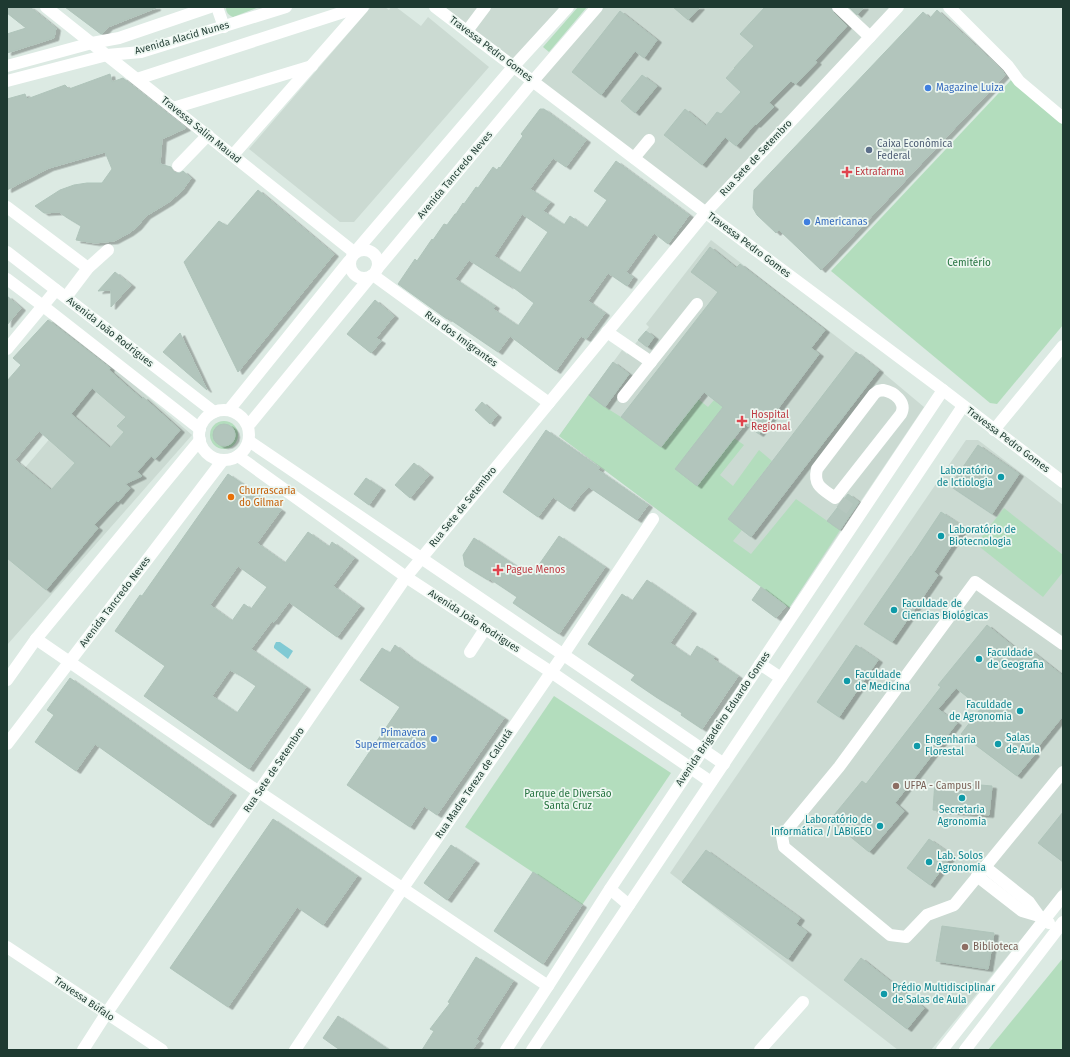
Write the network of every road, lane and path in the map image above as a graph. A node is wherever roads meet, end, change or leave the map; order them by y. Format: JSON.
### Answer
{"nodes":[{"id":1,"x":46,"y":7,"type":"edge"},
{"id":2,"x":210,"y":7,"type":"edge"},
{"id":3,"x":217,"y":7,"type":"edge"},
{"id":4,"x":286,"y":7,"type":"edge"},
{"id":5,"x":359,"y":7,"type":"edge"},
{"id":6,"x":363,"y":7,"type":"edge"},
{"id":7,"x":435,"y":7,"type":"edge"},
{"id":8,"x":568,"y":7,"type":"edge"},
{"id":9,"x":596,"y":7,"type":"edge"},
{"id":10,"x":838,"y":7,"type":"edge"},
{"id":11,"x":898,"y":7,"type":"edge"},
{"id":12,"x":949,"y":7,"type":"edge"},
{"id":13,"x":483,"y":8,"type":"edge"},
{"id":14,"x":224,"y":26,"type":"junction"},
{"id":15,"x":467,"y":31,"type":"junction"},
{"id":16,"x":870,"y":37,"type":"junction"},
{"id":17,"x":92,"y":43,"type":"junction"},
{"id":18,"x":107,"y":55,"type":"junction"},
{"id":19,"x":7,"y":66,"type":"edge"},
{"id":20,"x":312,"y":66,"type":"junction"},
{"id":21,"x":514,"y":66,"type":"junction"},
{"id":22,"x":137,"y":79,"type":"junction"},
{"id":23,"x":7,"y":81,"type":"edge"},
{"id":24,"x":533,"y":81,"type":"junction"},
{"id":25,"x":173,"y":108,"type":"junction"},
{"id":26,"x":1063,"y":118,"type":"edge"},
{"id":27,"x":208,"y":135,"type":"junction"},
{"id":28,"x":649,"y":140,"type":"dead end"},
{"id":29,"x":233,"y":155,"type":"junction"},
{"id":30,"x":634,"y":158,"type":"junction"},
{"id":31,"x":178,"y":166,"type":"dead end"},
{"id":32,"x":706,"y":212,"type":"junction"},
{"id":33,"x":9,"y":213,"type":"edge"},
{"id":34,"x":108,"y":250,"type":"dead end"},
{"id":35,"x":7,"y":252,"type":"edge"},
{"id":36,"x":354,"y":255,"type":"junction"},
{"id":37,"x":88,"y":268,"type":"junction"},
{"id":38,"x":374,"y":273,"type":"junction"},
{"id":39,"x":7,"y":279,"type":"edge"},
{"id":40,"x":56,"y":290,"type":"junction"},
{"id":41,"x":66,"y":298,"type":"junction"},
{"id":42,"x":697,"y":304,"type":"dead end"},
{"id":43,"x":43,"y":306,"type":"junction"},
{"id":44,"x":607,"y":332,"type":"junction"},
{"id":45,"x":1063,"y":346,"type":"edge"},
{"id":46,"x":7,"y":349,"type":"edge"},
{"id":47,"x":650,"y":362,"type":"junction"},
{"id":48,"x":943,"y":390,"type":"junction"},
{"id":49,"x":623,"y":396,"type":"dead end"},
{"id":50,"x":549,"y":404,"type":"junction"},
{"id":51,"x":963,"y":406,"type":"junction"},
{"id":52,"x":229,"y":410,"type":"junction"},
{"id":53,"x":214,"y":412,"type":"junction"},
{"id":54,"x":248,"y":426,"type":"junction"},
{"id":55,"x":994,"y":430,"type":"junction"},
{"id":56,"x":200,"y":434,"type":"junction"},
{"id":57,"x":249,"y":441,"type":"junction"},
{"id":58,"x":238,"y":456,"type":"junction"},
{"id":59,"x":223,"y":460,"type":"junction"},
{"id":60,"x":1063,"y":482,"type":"edge"},
{"id":61,"x":838,"y":500,"type":"joint"},
{"id":62,"x":653,"y":519,"type":"dead end"},
{"id":63,"x":422,"y":558,"type":"junction"},
{"id":64,"x":406,"y":576,"type":"junction"},
{"id":65,"x":485,"y":629,"type":"junction"},
{"id":66,"x":36,"y":639,"type":"junction"},
{"id":67,"x":1063,"y":644,"type":"edge"},
{"id":68,"x":470,"y":652,"type":"dead end"},
{"id":69,"x":563,"y":655,"type":"junction"},
{"id":70,"x":70,"y":663,"type":"junction"},
{"id":71,"x":760,"y":664,"type":"junction"},
{"id":72,"x":551,"y":672,"type":"junction"},
{"id":73,"x":781,"y":678,"type":"junction"},
{"id":74,"x":7,"y":680,"type":"edge"},
{"id":75,"x":668,"y":726,"type":"junction"},
{"id":76,"x":654,"y":743,"type":"junction"},
{"id":77,"x":7,"y":744,"type":"edge"},
{"id":78,"x":702,"y":750,"type":"junction"},
{"id":79,"x":724,"y":764,"type":"junction"},
{"id":80,"x":690,"y":768,"type":"junction"},
{"id":81,"x":1063,"y":772,"type":"edge"},
{"id":82,"x":711,"y":782,"type":"junction"},
{"id":83,"x":259,"y":792,"type":"junction"},
{"id":84,"x":981,"y":872,"type":"junction"},
{"id":85,"x":403,"y":888,"type":"junction"},
{"id":86,"x":610,"y":889,"type":"junction"},
{"id":87,"x":1063,"y":896,"type":"edge"},
{"id":88,"x":629,"y":905,"type":"junction"},
{"id":89,"x":1042,"y":918,"type":"junction"},
{"id":90,"x":1061,"y":928,"type":"edge"},
{"id":91,"x":7,"y":947,"type":"edge"},
{"id":92,"x":548,"y":986,"type":"junction"},
{"id":93,"x":803,"y":1002,"type":"dead end"},
{"id":94,"x":106,"y":1014,"type":"junction"},
{"id":95,"x":82,"y":1050,"type":"edge"},
{"id":96,"x":162,"y":1050,"type":"edge"},
{"id":97,"x":294,"y":1050,"type":"edge"},
{"id":98,"x":506,"y":1050,"type":"edge"},
{"id":99,"x":532,"y":1050,"type":"edge"},
{"id":100,"x":760,"y":1050,"type":"edge"},
{"id":101,"x":942,"y":1050,"type":"edge"},
{"id":102,"x":965,"y":1050,"type":"edge"}],
"edges":[{"from":1,"to":17,"type":"street","name":"Travessa Salim Mauad"},
{"from":2,"to":17,"type":"street","name":"Avenida Alacid Nunes"},
{"from":3,"to":14,"type":"street"},
{"from":4,"to":14,"type":"street","name":"Avenida Alacid Nunes"},
{"from":5,"to":22,"type":"street"},
{"from":6,"to":20,"type":"street"},
{"from":7,"to":15,"type":"street","name":"Travessa Pedro Gomes"},
{"from":8,"to":21,"type":"street"},
{"from":9,"to":24,"type":"street","name":"Avenida Tancredo Neves"},
{"from":10,"to":16,"type":"street"},
{"from":11,"to":16,"type":"street","name":"Rua Sete de Setembro"},
{"from":12,"to":26,"type":"street"},
{"from":13,"to":15,"type":"street"},
{"from":14,"to":18,"type":"street","name":"Avenida Alacid Nunes"},
{"from":15,"to":21,"type":"street","name":"Travessa Pedro Gomes"},
{"from":16,"to":32,"type":"street","name":"Rua Sete de Setembro"},
{"from":17,"to":18,"type":"street","name":"Travessa Salim Mauad"},
{"from":17,"to":19,"type":"street","name":"Avenida Alacid Nunes"},
{"from":18,"to":22,"type":"street","name":"Travessa Salim Mauad"},
{"from":18,"to":23,"type":"street","name":"Avenida Alacid Nunes"},
{"from":20,"to":25,"type":"street"},
{"from":20,"to":29,"type":"street"},
{"from":21,"to":24,"type":"street","name":"Travessa Pedro Gomes"},
{"from":21,"to":36,"type":"street"},
{"from":22,"to":25,"type":"street","name":"Travessa Salim Mauad"},
{"from":24,"to":30,"type":"street","name":"Travessa Pedro Gomes"},
{"from":24,"to":38,"type":"street","name":"Avenida Tancredo Neves"},
{"from":25,"to":27,"type":"street","name":"Travessa Salim Mauad"},
{"from":27,"to":29,"type":"street","name":"Travessa Salim Mauad"},
{"from":27,"to":31,"type":"street"},
{"from":28,"to":30,"type":"street"},
{"from":29,"to":36,"type":"street","name":"Travessa Salim Mauad"},
{"from":30,"to":32,"type":"street","name":"Travessa Pedro Gomes"},
{"from":32,"to":44,"type":"street","name":"Rua Sete de Setembro"},
{"from":32,"to":48,"type":"street","name":"Travessa Pedro Gomes"},
{"from":33,"to":37,"type":"street"},
{"from":34,"to":37,"type":"street"},
{"from":35,"to":40,"type":"street","name":"Avenida João Rodrigues"},
{"from":36,"to":38,"type":"street"},
{"from":36,"to":38,"type":"street"},
{"from":36,"to":52,"type":"street"},
{"from":37,"to":41,"type":"street"},
{"from":38,"to":50,"type":"street","name":"Rua dos Imigrantes"},
{"from":38,"to":54,"type":"street","name":"Avenida Tancredo Neves"},
{"from":39,"to":43,"type":"street","name":"Avenida João Rodrigues"},
{"from":40,"to":41,"type":"street","name":"Avenida João Rodrigues"},
{"from":40,"to":43,"type":"street"},
{"from":41,"to":53,"type":"street","name":"Avenida João Rodrigues"},
{"from":42,"to":47,"type":"street"},
{"from":43,"to":46,"type":"street"},
{"from":43,"to":56,"type":"street","name":"Avenida João Rodrigues"},
{"from":44,"to":47,"type":"street"},
{"from":44,"to":50,"type":"street","name":"Rua Sete de Setembro"},
{"from":45,"to":55,"type":"street"},
{"from":47,"to":49,"type":"street"},
{"from":48,"to":51,"type":"street","name":"Travessa Pedro Gomes"},
{"from":48,"to":71,"type":"street","name":"Avenida Brigadeiro Eduardo Gomes"},
{"from":50,"to":63,"type":"street","name":"Rua Sete de Setembro"},
{"from":51,"to":55,"type":"street","name":"Travessa Pedro Gomes"},
{"from":51,"to":73,"type":"street"},
{"from":52,"to":53,"type":"street"},
{"from":52,"to":54,"type":"street"},
{"from":53,"to":56,"type":"street"},
{"from":54,"to":57,"type":"street"},
{"from":55,"to":60,"type":"street","name":"Travessa Pedro Gomes"},
{"from":56,"to":59,"type":"street"},
{"from":56,"to":66,"type":"street"},
{"from":57,"to":58,"type":"street"},
{"from":57,"to":63,"type":"street","name":"Avenida João Rodrigues"},
{"from":58,"to":59,"type":"street"},
{"from":58,"to":64,"type":"street","name":"Avenida João Rodrigues"},
{"from":59,"to":70,"type":"street","name":"Avenida Tancredo Neves"},
{"from":61,"to":61,"type":"street"},
{"from":62,"to":69,"type":"street","name":"Rua Madre Tereza de Calcutá"},
{"from":63,"to":64,"type":"street","name":"Rua Sete de Setembro"},
{"from":63,"to":69,"type":"street","name":"Avenida João Rodrigues"},
{"from":64,"to":65,"type":"street","name":"Avenida João Rodrigues"},
{"from":64,"to":83,"type":"street","name":"Rua Sete de Setembro"},
{"from":65,"to":68,"type":"street"},
{"from":65,"to":72,"type":"street","name":"Avenida João Rodrigues"},
{"from":66,"to":70,"type":"street"},
{"from":66,"to":74,"type":"street"},
{"from":67,"to":84,"type":"street"},
{"from":69,"to":72,"type":"street","name":"Rua Madre Tereza de Calcutá"},
{"from":69,"to":75,"type":"street","name":"Avenida João Rodrigues"},
{"from":70,"to":77,"type":"street","name":"Avenida Tancredo Neves"},
{"from":70,"to":83,"type":"street"},
{"from":71,"to":73,"type":"street"},
{"from":71,"to":78,"type":"street","name":"Avenida Brigadeiro Eduardo Gomes"},
{"from":72,"to":76,"type":"street","name":"Avenida João Rodrigues"},
{"from":72,"to":85,"type":"street","name":"Rua Madre Tereza de Calcutá"},
{"from":73,"to":79,"type":"street"},
{"from":75,"to":76,"type":"street"},
{"from":75,"to":78,"type":"street","name":"Avenida João Rodrigues"},
{"from":76,"to":80,"type":"street","name":"Avenida João Rodrigues"},
{"from":78,"to":79,"type":"street","name":"Avenida João Rodrigues"},
{"from":78,"to":80,"type":"street","name":"Avenida Brigadeiro Eduardo Gomes"},
{"from":79,"to":82,"type":"street"},
{"from":80,"to":82,"type":"street","name":"Avenida João Rodrigues"},
{"from":80,"to":86,"type":"street","name":"Avenida Brigadeiro Eduardo Gomes"},
{"from":81,"to":84,"type":"street"},
{"from":82,"to":88,"type":"street"},
{"from":83,"to":85,"type":"street"},
{"from":83,"to":94,"type":"street","name":"Rua Sete de Setembro"},
{"from":84,"to":89,"type":"street"},
{"from":85,"to":92,"type":"street"},
{"from":85,"to":97,"type":"street","name":"Rua Madre Tereza de Calcutá"},
{"from":86,"to":88,"type":"street"},
{"from":86,"to":92,"type":"street","name":"Avenida Brigadeiro Eduardo Gomes"},
{"from":87,"to":89,"type":"street"},
{"from":88,"to":99,"type":"street"},
{"from":89,"to":90,"type":"street"},
{"from":89,"to":101,"type":"street"},
{"from":90,"to":102,"type":"street"},
{"from":91,"to":94,"type":"street","name":"Travessa Búfalo"},
{"from":92,"to":98,"type":"street","name":"Avenida Brigadeiro Eduardo Gomes"},
{"from":93,"to":100,"type":"street"},
{"from":94,"to":95,"type":"street","name":"Rua Sete de Setembro"},
{"from":94,"to":96,"type":"street","name":"Travessa Búfalo"}]}
